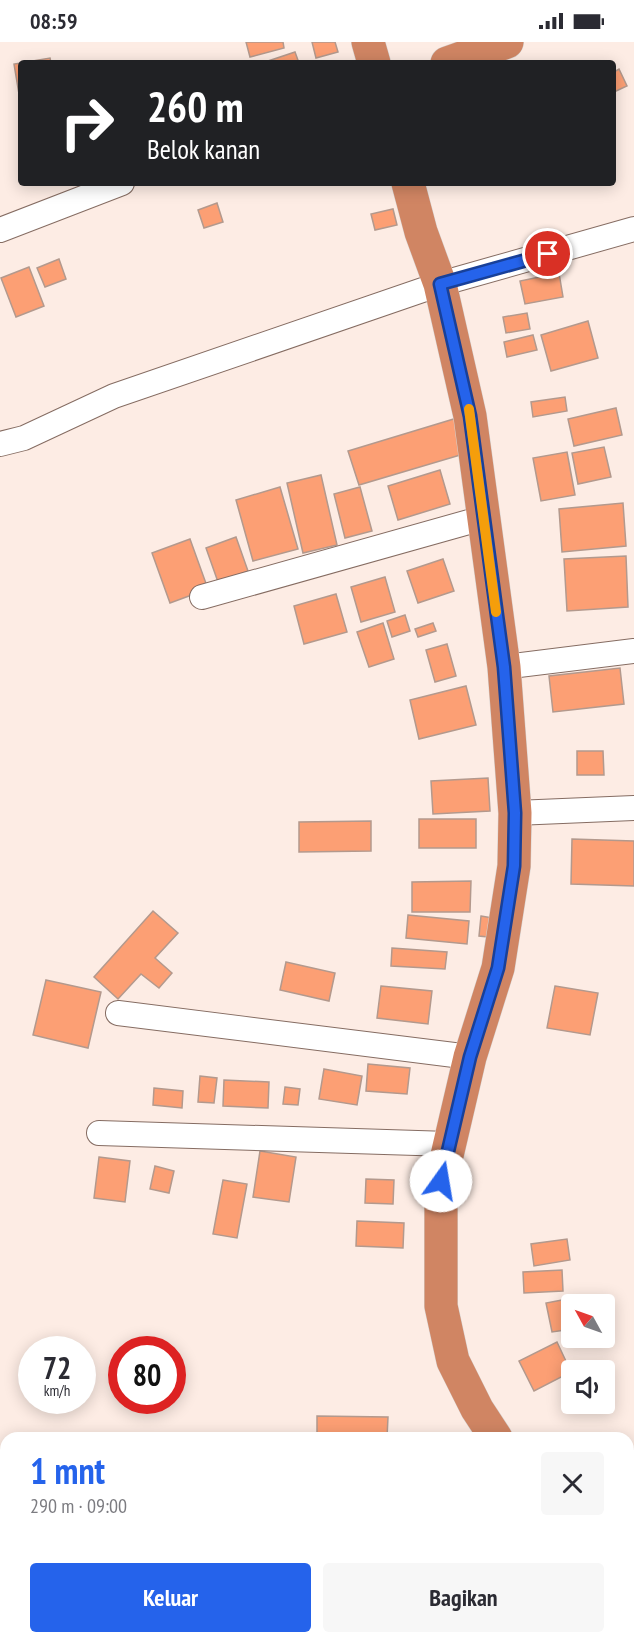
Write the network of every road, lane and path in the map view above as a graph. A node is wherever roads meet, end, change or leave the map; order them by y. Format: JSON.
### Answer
{"nodes":[{"id":1,"x":368,"y":42,"type":"edge"},
{"id":2,"x":507,"y":42,"type":"edge"},
{"id":3,"x":373,"y":60,"type":"edge"},
{"id":4,"x":456,"y":60,"type":"edge"},
{"id":5,"x":114,"y":186,"type":"edge"},
{"id":6,"x":409,"y":186,"type":"edge"},
{"id":7,"x":634,"y":229,"type":"edge"},
{"id":8,"x":0,"y":230,"type":"edge"},
{"id":9,"x":440,"y":284,"type":"junction"},
{"id":10,"x":0,"y":444,"type":"edge"},
{"id":11,"x":483,"y":518,"type":"junction"},
{"id":12,"x":202,"y":597,"type":"dead end"},
{"id":13,"x":634,"y":651,"type":"edge"},
{"id":14,"x":504,"y":667,"type":"junction"},
{"id":15,"x":634,"y":808,"type":"edge"},
{"id":16,"x":515,"y":813,"type":"junction"},
{"id":17,"x":118,"y":1013,"type":"dead end"},
{"id":18,"x":470,"y":1057,"type":"junction"},
{"id":19,"x":99,"y":1133,"type":"dead end"},
{"id":20,"x":450,"y":1144,"type":"junction"},
{"id":21,"x":492,"y":1432,"type":"edge"}],
"edges":[{"from":1,"to":3,"type":"highway"},
{"from":2,"to":4,"type":"highway"},
{"from":5,"to":8,"type":"street"},
{"from":6,"to":9,"type":"highway"},
{"from":7,"to":9,"type":"street"},
{"from":9,"to":10,"type":"street"},
{"from":9,"to":11,"type":"highway"},
{"from":11,"to":12,"type":"street"},
{"from":11,"to":14,"type":"highway"},
{"from":13,"to":14,"type":"street"},
{"from":14,"to":16,"type":"highway"},
{"from":15,"to":16,"type":"street"},
{"from":16,"to":18,"type":"highway"},
{"from":17,"to":18,"type":"street"},
{"from":18,"to":20,"type":"highway"},
{"from":19,"to":20,"type":"street"},
{"from":20,"to":21,"type":"highway"}]}
